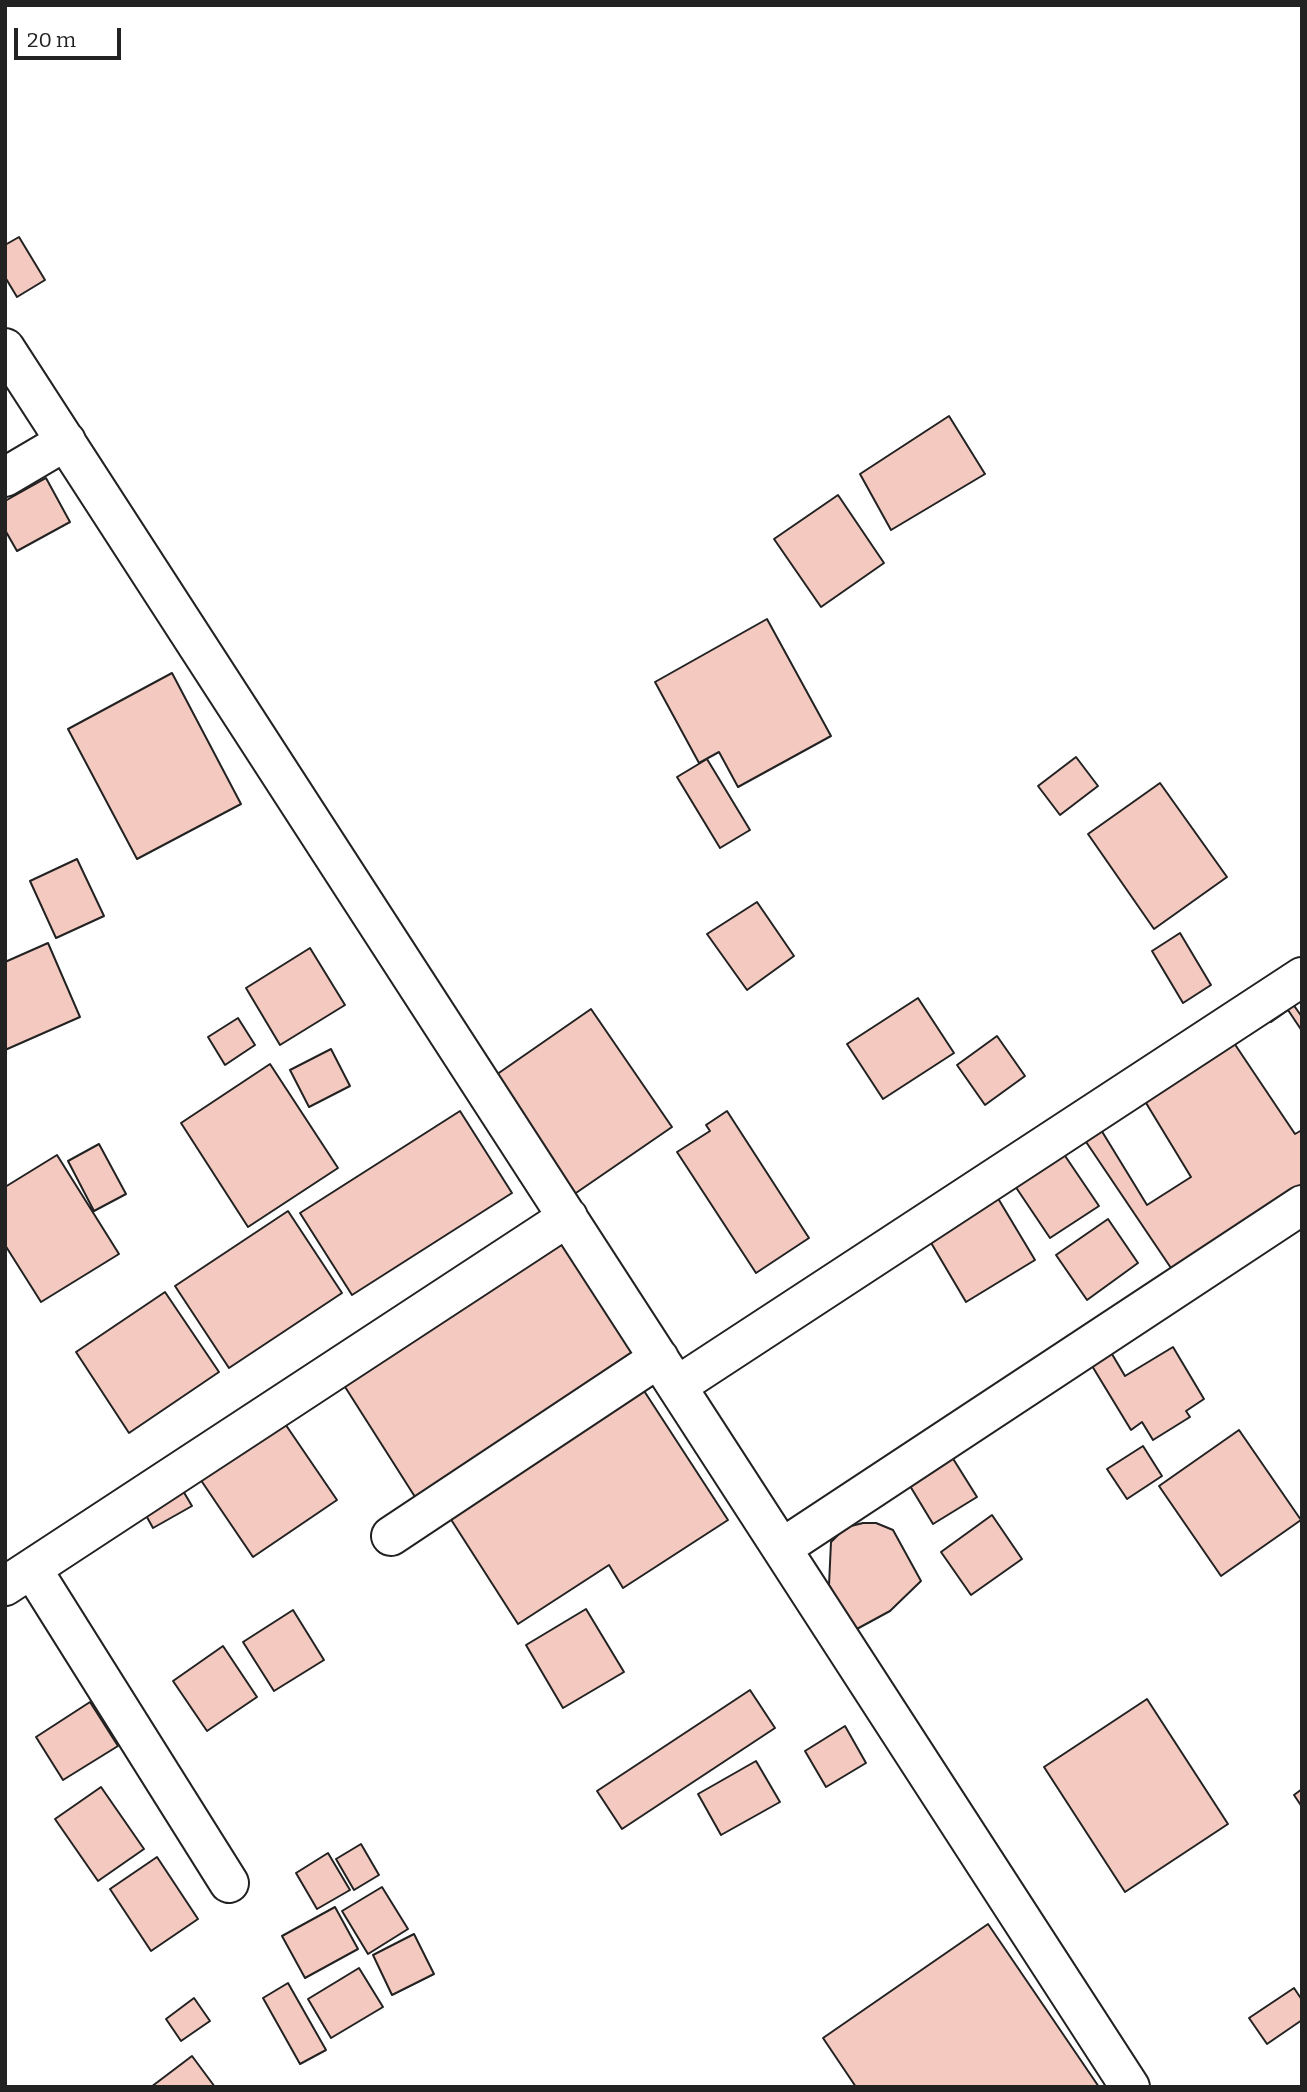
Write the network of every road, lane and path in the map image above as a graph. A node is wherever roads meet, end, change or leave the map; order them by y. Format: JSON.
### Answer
{"nodes":[{"id":1,"x":5,"y":348,"type":"edge"},
{"id":2,"x":66,"y":441,"type":"junction"},
{"id":3,"x":5,"y":477,"type":"edge"},
{"id":4,"x":1302,"y":977,"type":"edge"},
{"id":5,"x":1302,"y":1205,"type":"edge"},
{"id":6,"x":568,"y":1217,"type":"junction"},
{"id":7,"x":668,"y":1372,"type":"junction"},
{"id":8,"x":391,"y":1536,"type":"dead end"},
{"id":9,"x":782,"y":1548,"type":"junction"},
{"id":10,"x":18,"y":1577,"type":"edge"},
{"id":11,"x":229,"y":1884,"type":"dead end"},
{"id":12,"x":1130,"y":2087,"type":"edge"}],
"edges":[{"from":1,"to":2,"type":"street"},
{"from":2,"to":3,"type":"street"},
{"from":2,"to":6,"type":"street"},
{"from":4,"to":7,"type":"street"},
{"from":5,"to":9,"type":"street"},
{"from":6,"to":7,"type":"street"},
{"from":6,"to":10,"type":"street"},
{"from":7,"to":8,"type":"street"},
{"from":7,"to":9,"type":"street"},
{"from":9,"to":12,"type":"street"},
{"from":10,"to":11,"type":"street"}]}
